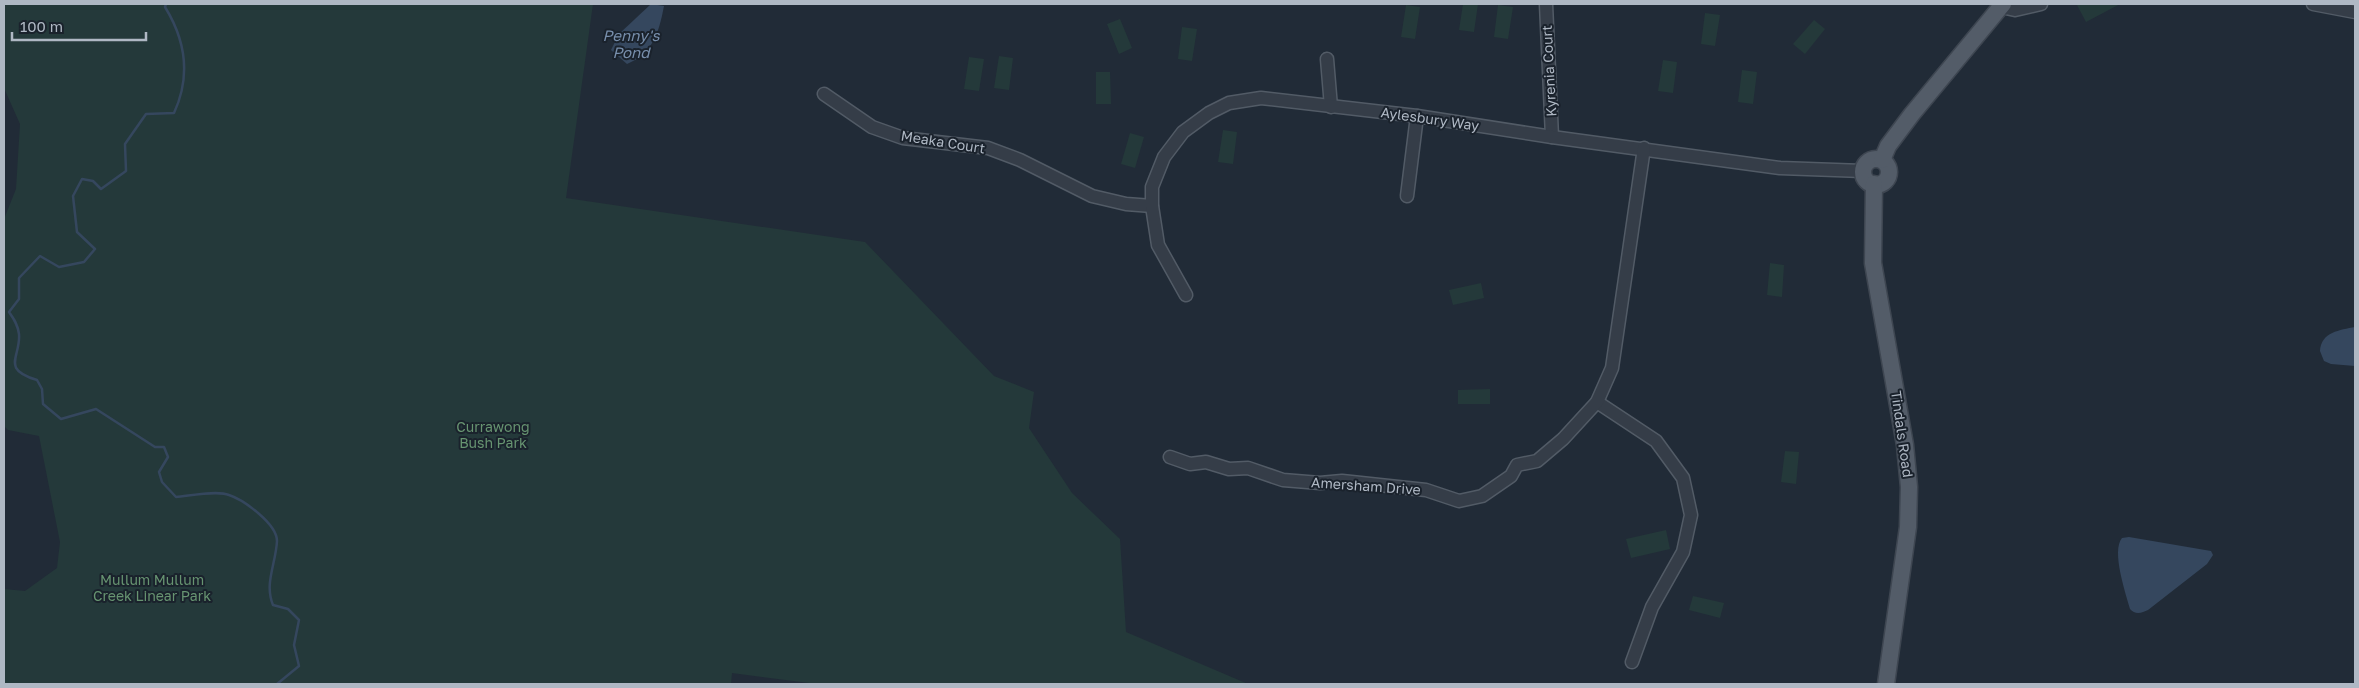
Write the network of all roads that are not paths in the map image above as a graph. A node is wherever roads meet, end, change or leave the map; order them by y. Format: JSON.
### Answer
{"nodes":[{"id":1,"x":1546,"y":4,"type":"edge"},
{"id":2,"x":2041,"y":4,"type":"edge"},
{"id":3,"x":2313,"y":4,"type":"edge"},
{"id":4,"x":2002,"y":5,"type":"edge"},
{"id":5,"x":2355,"y":12,"type":"edge"},
{"id":6,"x":1327,"y":59,"type":"dead end"},
{"id":7,"x":824,"y":94,"type":"dead end"},
{"id":8,"x":1331,"y":107,"type":"junction"},
{"id":9,"x":1417,"y":116,"type":"junction"},
{"id":10,"x":1552,"y":137,"type":"junction"},
{"id":11,"x":1644,"y":148,"type":"junction"},
{"id":12,"x":1882,"y":160,"type":"junction"},
{"id":13,"x":1863,"y":171,"type":"junction"},
{"id":14,"x":1874,"y":184,"type":"junction"},
{"id":15,"x":1407,"y":196,"type":"dead end"},
{"id":16,"x":1152,"y":206,"type":"junction"},
{"id":17,"x":1186,"y":296,"type":"dead end"},
{"id":18,"x":1597,"y":402,"type":"junction"},
{"id":19,"x":1170,"y":457,"type":"dead end"},
{"id":20,"x":1632,"y":662,"type":"dead end"},
{"id":21,"x":1886,"y":684,"type":"edge"}],
"edges":[{"from":1,"to":10,"type":"street","name":"Kyrenia Court"},
{"from":2,"to":4,"type":"street"},
{"from":3,"to":5,"type":"street"},
{"from":4,"to":12,"type":"main road"},
{"from":6,"to":8,"type":"street"},
{"from":7,"to":16,"type":"street","name":"Meaka Court"},
{"from":8,"to":9,"type":"street","name":"Aylesbury Way"},
{"from":8,"to":16,"type":"street","name":"Aylesbury Way"},
{"from":9,"to":10,"type":"street","name":"Aylesbury Way"},
{"from":9,"to":15,"type":"street"},
{"from":10,"to":11,"type":"street","name":"Aylesbury Way"},
{"from":11,"to":13,"type":"street","name":"Aylesbury Way"},
{"from":11,"to":18,"type":"street","name":"Amersham Drive"},
{"from":12,"to":13,"type":"main road"},
{"from":12,"to":14,"type":"main road"},
{"from":13,"to":14,"type":"main road"},
{"from":14,"to":21,"type":"main road","name":"Tindals Road"},
{"from":16,"to":17,"type":"street","name":"Aylesbury Way"},
{"from":18,"to":19,"type":"street","name":"Amersham Drive"},
{"from":18,"to":20,"type":"street"}]}
